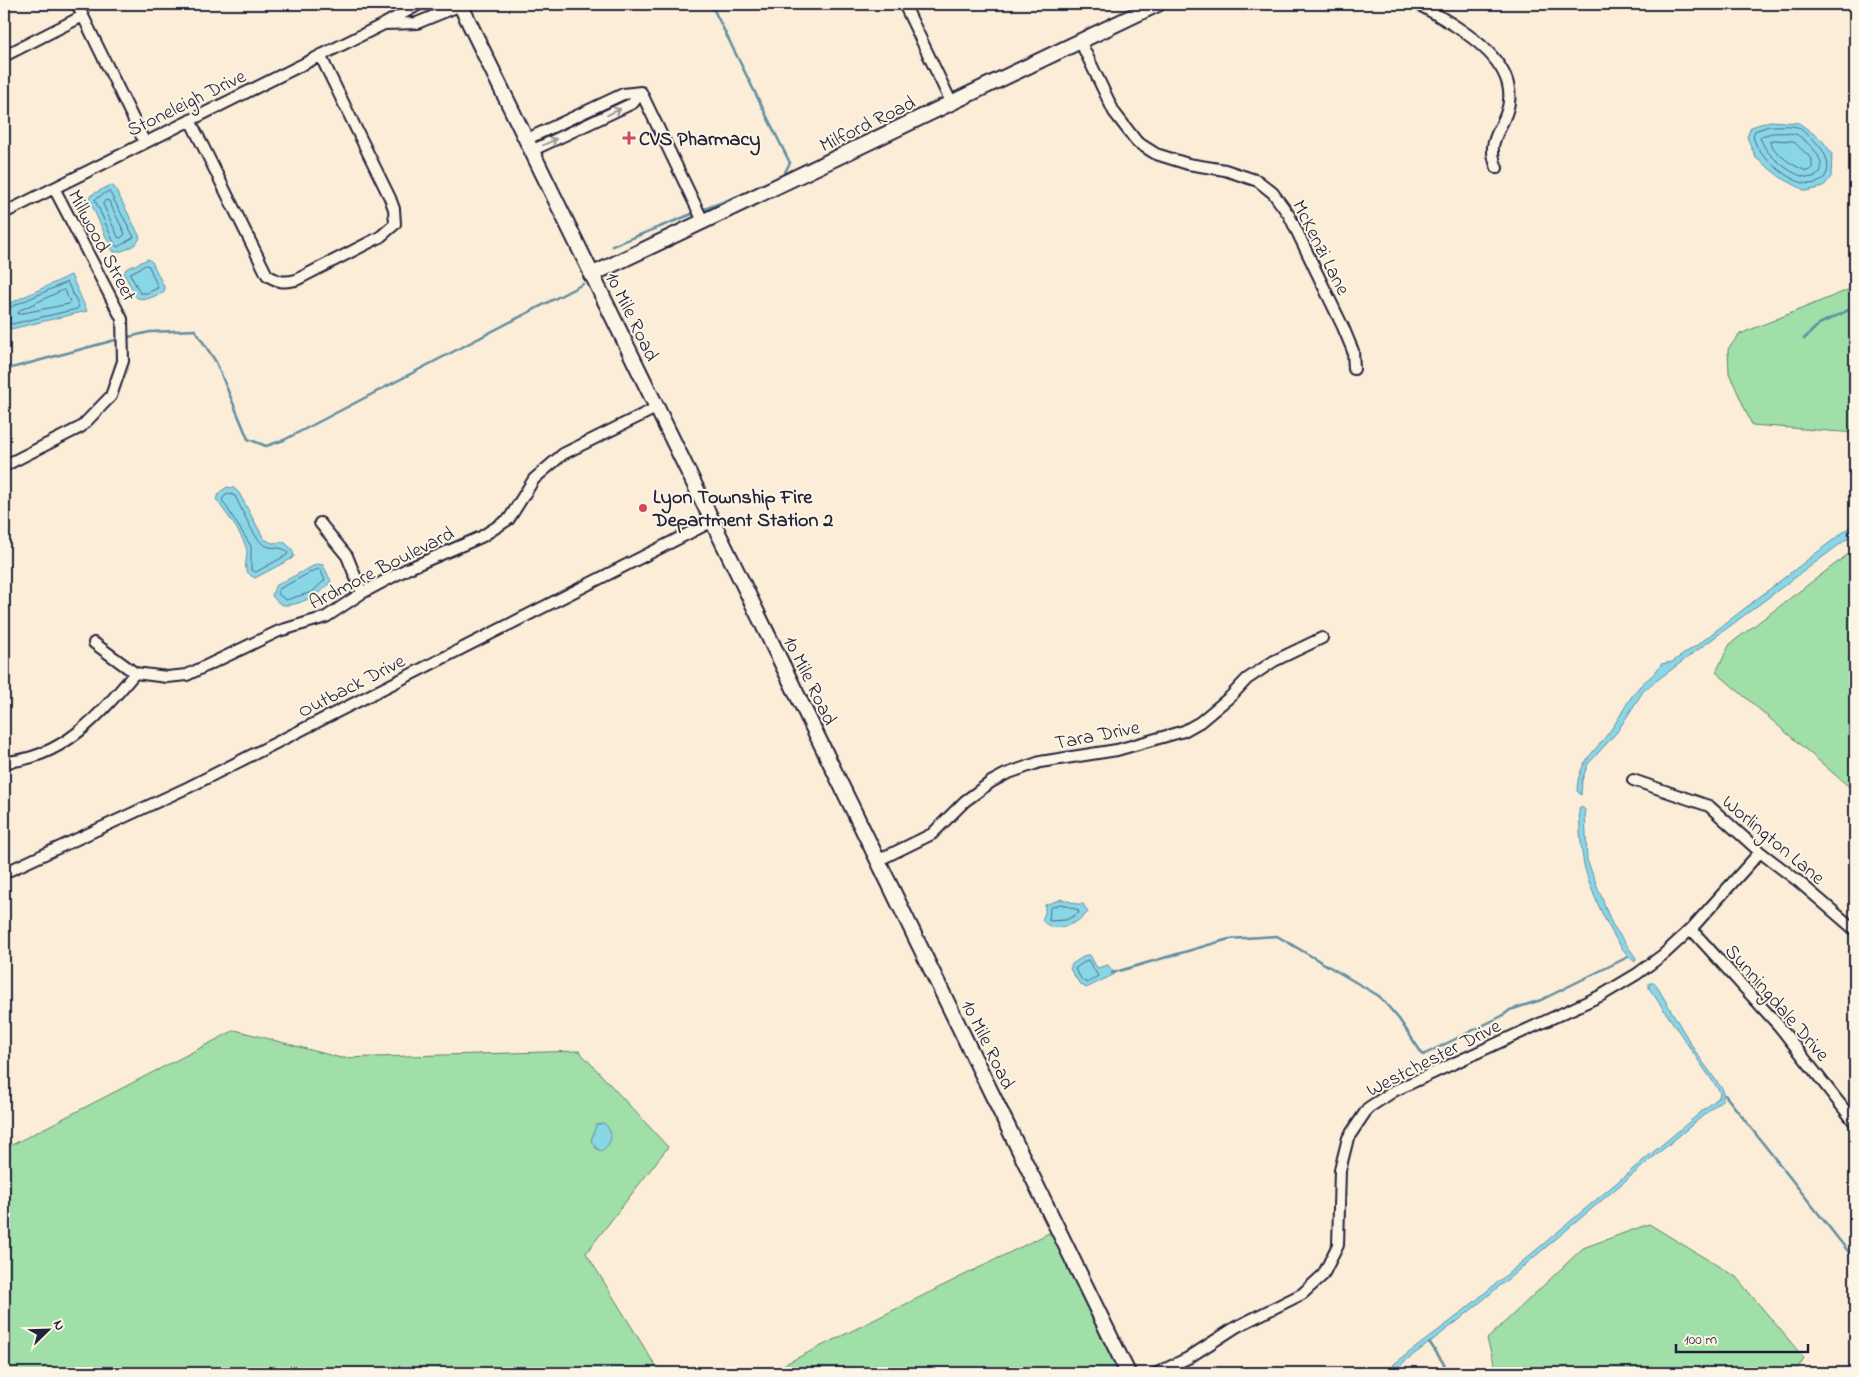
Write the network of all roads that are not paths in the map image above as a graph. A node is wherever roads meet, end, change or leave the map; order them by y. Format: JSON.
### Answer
{"nodes":[{"id":1,"x":77,"y":4,"type":"edge"},
{"id":2,"x":420,"y":4,"type":"edge"},
{"id":3,"x":904,"y":4,"type":"edge"},
{"id":4,"x":1158,"y":4,"type":"edge"},
{"id":5,"x":1418,"y":4,"type":"edge"},
{"id":6,"x":460,"y":5,"type":"edge"},
{"id":7,"x":83,"y":16,"type":"junction"},
{"id":8,"x":384,"y":24,"type":"junction"},
{"id":9,"x":1080,"y":41,"type":"junction"},
{"id":10,"x":320,"y":55,"type":"junction"},
{"id":11,"x":4,"y":56,"type":"edge"},
{"id":12,"x":952,"y":104,"type":"junction"},
{"id":13,"x":190,"y":120,"type":"junction"},
{"id":14,"x":144,"y":142,"type":"junction"},
{"id":15,"x":528,"y":146,"type":"junction"},
{"id":16,"x":1497,"y":168,"type":"dead end"},
{"id":17,"x":54,"y":188,"type":"junction"},
{"id":18,"x":4,"y":213,"type":"edge"},
{"id":19,"x":704,"y":223,"type":"junction"},
{"id":20,"x":591,"y":275,"type":"junction"},
{"id":21,"x":1354,"y":369,"type":"dead end"},
{"id":22,"x":656,"y":408,"type":"junction"},
{"id":23,"x":4,"y":466,"type":"edge"},
{"id":24,"x":711,"y":522,"type":"junction"},
{"id":25,"x":320,"y":523,"type":"dead end"},
{"id":26,"x":362,"y":593,"type":"junction"},
{"id":27,"x":1322,"y":638,"type":"dead end"},
{"id":28,"x":94,"y":643,"type":"dead end"},
{"id":29,"x":135,"y":673,"type":"junction"},
{"id":30,"x":4,"y":762,"type":"edge"},
{"id":31,"x":1633,"y":780,"type":"dead end"},
{"id":32,"x":1760,"y":852,"type":"junction"},
{"id":33,"x":878,"y":861,"type":"junction"},
{"id":34,"x":4,"y":873,"type":"edge"},
{"id":35,"x":1690,"y":929,"type":"junction"},
{"id":36,"x":1855,"y":930,"type":"edge"},
{"id":37,"x":1855,"y":1123,"type":"edge"},
{"id":38,"x":1128,"y":1373,"type":"edge"},
{"id":39,"x":1157,"y":1373,"type":"edge"}],
"edges":[{"from":1,"to":7,"type":"street"},
{"from":2,"to":8,"type":"street","name":"Stoneleigh Drive"},
{"from":3,"to":12,"type":"street"},
{"from":4,"to":9,"type":"main road","name":"Milford Road"},
{"from":5,"to":16,"type":"street"},
{"from":6,"to":8,"type":"street","name":"Stoneleigh Drive"},
{"from":6,"to":15,"type":"main road","name":"10 Mile Road"},
{"from":7,"to":11,"type":"street"},
{"from":7,"to":14,"type":"street"},
{"from":8,"to":10,"type":"street","name":"Stoneleigh Drive"},
{"from":9,"to":12,"type":"main road","name":"Milford Road"},
{"from":9,"to":21,"type":"street","name":"McKenzi Lane"},
{"from":10,"to":13,"type":"street","name":"Stoneleigh Drive"},
{"from":10,"to":13,"type":"street"},
{"from":12,"to":19,"type":"main road","name":"Milford Road"},
{"from":13,"to":14,"type":"street","name":"Stoneleigh Drive"},
{"from":14,"to":17,"type":"street","name":"Stoneleigh Drive"},
{"from":15,"to":19,"type":"street"},
{"from":15,"to":20,"type":"main road","name":"10 Mile Road"},
{"from":17,"to":18,"type":"street","name":"Stoneleigh Drive"},
{"from":17,"to":23,"type":"street","name":"Millwood Street"},
{"from":19,"to":20,"type":"main road","name":"Milford Road"},
{"from":20,"to":22,"type":"main road","name":"10 Mile Road"},
{"from":22,"to":24,"type":"main road","name":"10 Mile Road"},
{"from":22,"to":26,"type":"street","name":"Ardmore Boulevard"},
{"from":24,"to":33,"type":"main road","name":"10 Mile Road"},
{"from":24,"to":34,"type":"street","name":"Outback Drive"},
{"from":25,"to":26,"type":"street"},
{"from":26,"to":29,"type":"street","name":"Ardmore Boulevard"},
{"from":27,"to":33,"type":"street","name":"Tara Drive"},
{"from":28,"to":29,"type":"street","name":"Ardmore Boulevard"},
{"from":29,"to":30,"type":"street"},
{"from":31,"to":32,"type":"street","name":"Worlington Lane"},
{"from":32,"to":35,"type":"street","name":"Westchester Drive"},
{"from":32,"to":36,"type":"street","name":"Worlington Lane"},
{"from":33,"to":38,"type":"main road","name":"10 Mile Road"},
{"from":35,"to":37,"type":"street","name":"Sunningdale Drive"},
{"from":35,"to":39,"type":"street","name":"Westchester Drive"}]}
